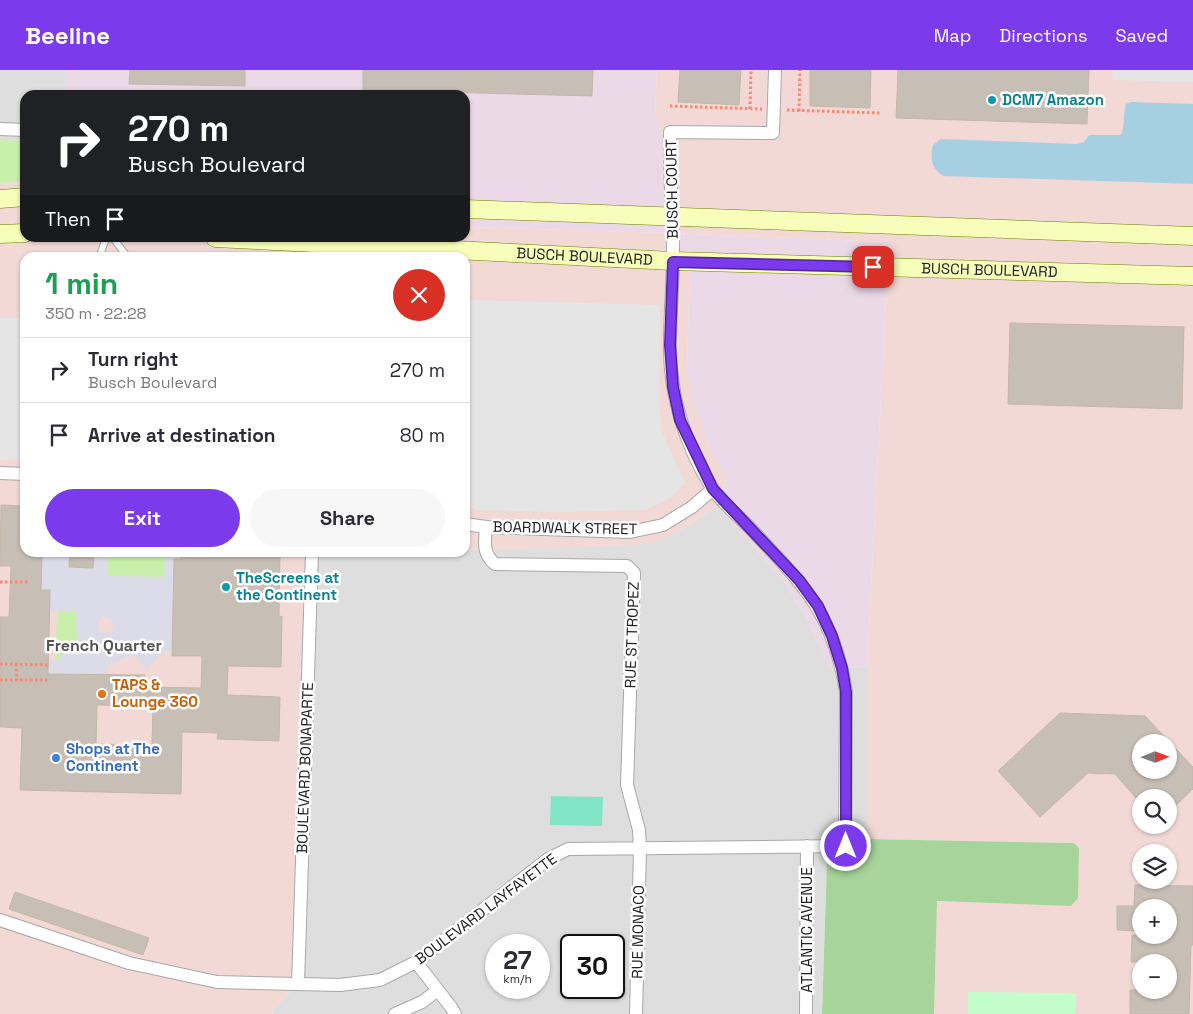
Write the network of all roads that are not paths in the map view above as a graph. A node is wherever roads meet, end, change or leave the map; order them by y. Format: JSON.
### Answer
{"nodes":[{"id":1,"x":775,"y":70,"type":"edge"},
{"id":2,"x":0,"y":129,"type":"edge"},
{"id":3,"x":20,"y":130,"type":"edge"},
{"id":4,"x":20,"y":197,"type":"edge"},
{"id":5,"x":0,"y":198,"type":"edge"},
{"id":6,"x":470,"y":209,"type":"edge"},
{"id":7,"x":673,"y":216,"type":"junction"},
{"id":8,"x":20,"y":233,"type":"edge"},
{"id":9,"x":0,"y":234,"type":"edge"},
{"id":10,"x":1193,"y":236,"type":"edge"},
{"id":11,"x":116,"y":242,"type":"edge"},
{"id":12,"x":292,"y":242,"type":"edge"},
{"id":13,"x":124,"y":252,"type":"edge"},
{"id":14,"x":673,"y":262,"type":"junction"},
{"id":15,"x":1193,"y":276,"type":"edge"},
{"id":16,"x":0,"y":473,"type":"edge"},
{"id":17,"x":20,"y":474,"type":"edge"},
{"id":18,"x":713,"y":489,"type":"junction"},
{"id":19,"x":470,"y":524,"type":"edge"},
{"id":20,"x":486,"y":526,"type":"junction"},
{"id":21,"x":312,"y":557,"type":"edge"},
{"id":22,"x":807,"y":846,"type":"junction"},
{"id":23,"x":640,"y":849,"type":"junction"},
{"id":24,"x":0,"y":920,"type":"edge"},
{"id":25,"x":416,"y":962,"type":"junction"},
{"id":26,"x":298,"y":984,"type":"junction"},
{"id":27,"x":438,"y":990,"type":"junction"},
{"id":28,"x":395,"y":1014,"type":"edge"},
{"id":29,"x":455,"y":1014,"type":"edge"},
{"id":30,"x":636,"y":1014,"type":"edge"},
{"id":31,"x":806,"y":1014,"type":"edge"}],
"edges":[{"from":1,"to":7,"type":"street","name":"BUSCH COURT"},
{"from":2,"to":3,"type":"street"},
{"from":4,"to":5,"type":"main road"},
{"from":6,"to":7,"type":"main road"},
{"from":7,"to":10,"type":"main road"},
{"from":7,"to":14,"type":"street","name":"BUSCH COURT"},
{"from":8,"to":9,"type":"main road"},
{"from":11,"to":13,"type":"lane"},
{"from":12,"to":14,"type":"main road","name":"BUSCH BOULEVARD"},
{"from":14,"to":15,"type":"main road","name":"BUSCH BOULEVARD"},
{"from":14,"to":18,"type":"street"},
{"from":16,"to":17,"type":"street"},
{"from":18,"to":20,"type":"street","name":"BOARDWALK STREET"},
{"from":18,"to":22,"type":"street","name":"BOULEVARD LAYFAYETTE"},
{"from":19,"to":20,"type":"street","name":"BOARDWALK STREET"},
{"from":20,"to":23,"type":"street","name":"RUE ST TROPEZ"},
{"from":21,"to":26,"type":"street","name":"BOULEVARD BONAPARTE"},
{"from":22,"to":23,"type":"street","name":"BOULEVARD LAYFAYETTE"},
{"from":22,"to":31,"type":"street","name":"ATLANTIC AVENUE"},
{"from":23,"to":25,"type":"street","name":"BOULEVARD LAYFAYETTE"},
{"from":23,"to":30,"type":"street","name":"RUE MONACO"},
{"from":24,"to":26,"type":"street","name":"BOULEVARD LAYFAYETTE"},
{"from":25,"to":26,"type":"street","name":"BOULEVARD LAYFAYETTE"},
{"from":25,"to":27,"type":"street"},
{"from":27,"to":28,"type":"street"},
{"from":27,"to":29,"type":"street"}]}
